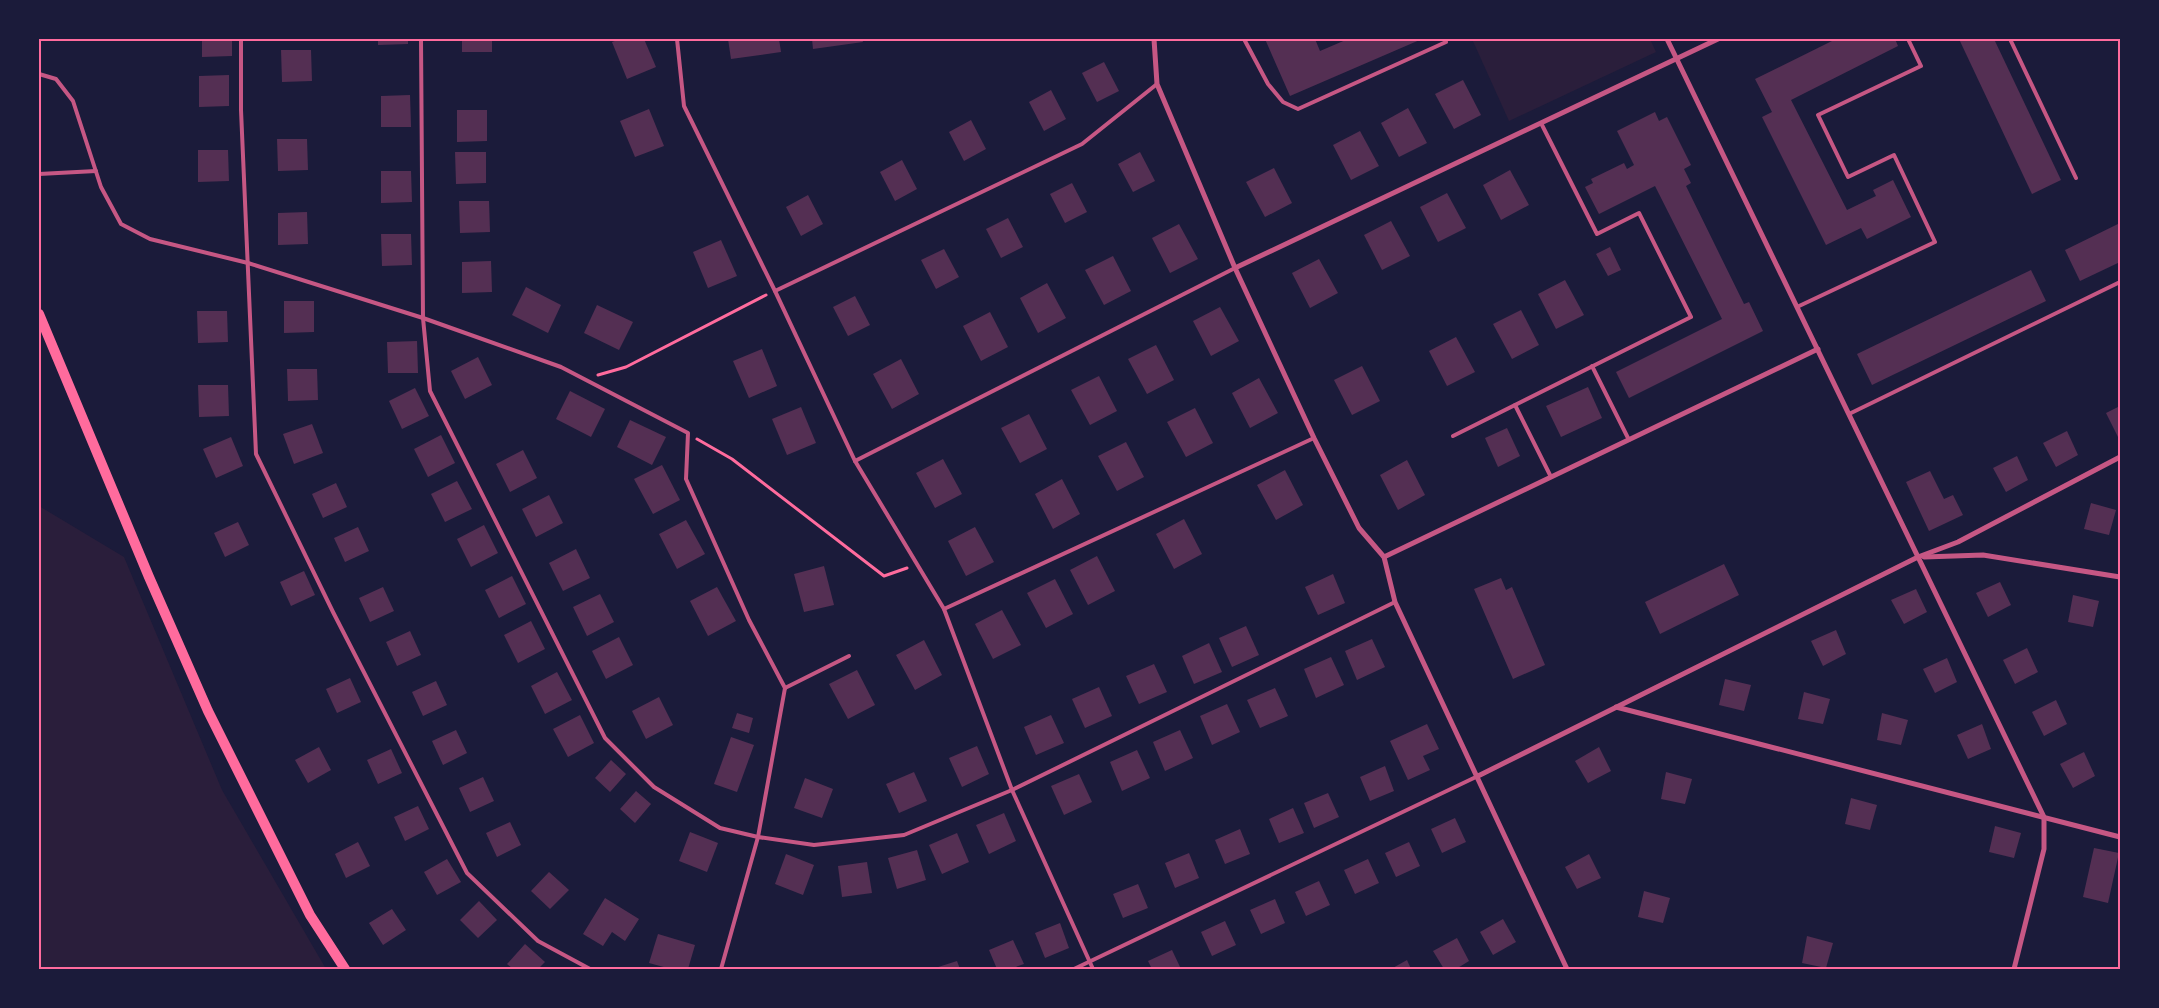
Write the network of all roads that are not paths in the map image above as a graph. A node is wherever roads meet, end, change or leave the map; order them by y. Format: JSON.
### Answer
{"nodes":[{"id":1,"x":241,"y":39,"type":"edge"},
{"id":2,"x":421,"y":39,"type":"edge"},
{"id":3,"x":678,"y":39,"type":"edge"},
{"id":4,"x":1154,"y":39,"type":"edge"},
{"id":5,"x":1244,"y":39,"type":"edge"},
{"id":6,"x":1667,"y":39,"type":"edge"},
{"id":7,"x":1718,"y":39,"type":"edge"},
{"id":8,"x":1908,"y":39,"type":"edge"},
{"id":9,"x":2010,"y":39,"type":"edge"},
{"id":10,"x":1446,"y":42,"type":"dead end"},
{"id":11,"x":1677,"y":58,"type":"junction"},
{"id":12,"x":39,"y":74,"type":"edge"},
{"id":13,"x":1157,"y":84,"type":"junction"},
{"id":14,"x":1541,"y":123,"type":"junction"},
{"id":15,"x":96,"y":171,"type":"junction"},
{"id":16,"x":39,"y":174,"type":"edge"},
{"id":17,"x":2076,"y":178,"type":"dead end"},
{"id":18,"x":248,"y":263,"type":"junction"},
{"id":19,"x":1235,"y":268,"type":"junction"},
{"id":20,"x":2120,"y":282,"type":"edge"},
{"id":21,"x":775,"y":291,"type":"junction"},
{"id":22,"x":1797,"y":307,"type":"junction"},
{"id":23,"x":39,"y":314,"type":"edge"},
{"id":24,"x":423,"y":318,"type":"junction"},
{"id":25,"x":1818,"y":350,"type":"junction"},
{"id":26,"x":1592,"y":366,"type":"junction"},
{"id":27,"x":1515,"y":405,"type":"junction"},
{"id":28,"x":1849,"y":414,"type":"junction"},
{"id":29,"x":1453,"y":436,"type":"dead end"},
{"id":30,"x":1314,"y":438,"type":"junction"},
{"id":31,"x":1629,"y":440,"type":"junction"},
{"id":32,"x":2120,"y":457,"type":"edge"},
{"id":33,"x":855,"y":461,"type":"junction"},
{"id":34,"x":1551,"y":477,"type":"junction"},
{"id":35,"x":1384,"y":557,"type":"junction"},
{"id":36,"x":1918,"y":557,"type":"junction"},
{"id":37,"x":2120,"y":577,"type":"edge"},
{"id":38,"x":1396,"y":602,"type":"junction"},
{"id":39,"x":944,"y":609,"type":"junction"},
{"id":40,"x":849,"y":656,"type":"dead end"},
{"id":41,"x":785,"y":688,"type":"junction"},
{"id":42,"x":1616,"y":707,"type":"junction"},
{"id":43,"x":1478,"y":776,"type":"junction"},
{"id":44,"x":1012,"y":790,"type":"junction"},
{"id":45,"x":2044,"y":817,"type":"junction"},
{"id":46,"x":758,"y":837,"type":"junction"},
{"id":47,"x":2120,"y":837,"type":"edge"},
{"id":48,"x":1089,"y":963,"type":"junction"},
{"id":49,"x":345,"y":969,"type":"edge"},
{"id":50,"x":590,"y":969,"type":"edge"},
{"id":51,"x":721,"y":969,"type":"edge"},
{"id":52,"x":1074,"y":969,"type":"edge"},
{"id":53,"x":1093,"y":969,"type":"edge"},
{"id":54,"x":1567,"y":969,"type":"edge"},
{"id":55,"x":2014,"y":969,"type":"edge"}],
"edges":[{"from":1,"to":18,"type":"lane"},
{"from":2,"to":24,"type":"lane"},
{"from":3,"to":21,"type":"lane"},
{"from":4,"to":13,"type":"street"},
{"from":5,"to":10,"type":"lane"},
{"from":6,"to":11,"type":"street"},
{"from":7,"to":11,"type":"street"},
{"from":8,"to":22,"type":"lane"},
{"from":9,"to":17,"type":"lane"},
{"from":11,"to":14,"type":"street"},
{"from":11,"to":22,"type":"street"},
{"from":12,"to":15,"type":"lane"},
{"from":13,"to":19,"type":"street"},
{"from":13,"to":21,"type":"lane"},
{"from":14,"to":19,"type":"street"},
{"from":14,"to":26,"type":"lane"},
{"from":15,"to":16,"type":"lane"},
{"from":15,"to":18,"type":"lane"},
{"from":18,"to":24,"type":"lane"},
{"from":18,"to":50,"type":"lane"},
{"from":19,"to":30,"type":"street"},
{"from":19,"to":33,"type":"lane"},
{"from":20,"to":28,"type":"lane"},
{"from":21,"to":33,"type":"lane"},
{"from":22,"to":25,"type":"street"},
{"from":23,"to":49,"type":"main road"},
{"from":24,"to":41,"type":"lane"},
{"from":24,"to":46,"type":"lane"},
{"from":25,"to":28,"type":"street"},
{"from":25,"to":31,"type":"street"},
{"from":26,"to":27,"type":"lane"},
{"from":26,"to":31,"type":"lane"},
{"from":27,"to":29,"type":"lane"},
{"from":27,"to":34,"type":"lane"},
{"from":28,"to":36,"type":"street"},
{"from":30,"to":35,"type":"street"},
{"from":30,"to":39,"type":"lane"},
{"from":31,"to":34,"type":"street"},
{"from":32,"to":36,"type":"street"},
{"from":33,"to":39,"type":"lane"},
{"from":34,"to":35,"type":"street"},
{"from":35,"to":38,"type":"street"},
{"from":36,"to":37,"type":"street"},
{"from":36,"to":42,"type":"street"},
{"from":36,"to":45,"type":"street"},
{"from":38,"to":43,"type":"street"},
{"from":38,"to":44,"type":"lane"},
{"from":39,"to":44,"type":"lane"},
{"from":40,"to":41,"type":"lane"},
{"from":41,"to":46,"type":"lane"},
{"from":42,"to":43,"type":"street"},
{"from":42,"to":45,"type":"street"},
{"from":43,"to":48,"type":"lane"},
{"from":43,"to":54,"type":"street"},
{"from":44,"to":46,"type":"lane"},
{"from":44,"to":48,"type":"lane"},
{"from":45,"to":47,"type":"street"},
{"from":45,"to":55,"type":"street"},
{"from":46,"to":51,"type":"lane"},
{"from":48,"to":52,"type":"lane"},
{"from":48,"to":53,"type":"lane"}]}
